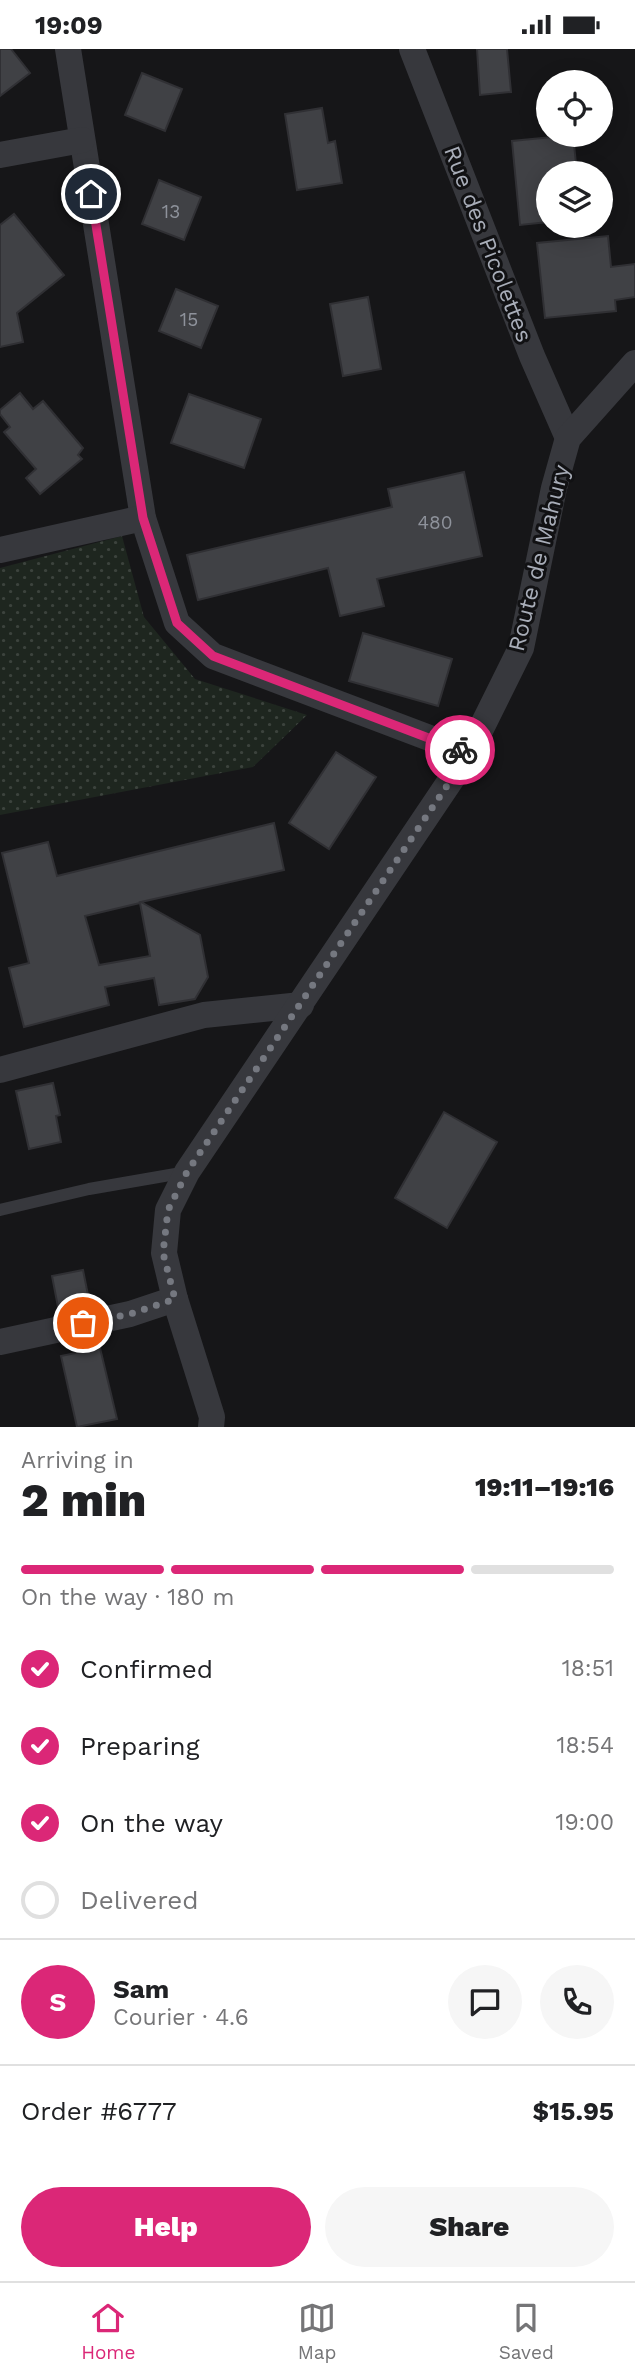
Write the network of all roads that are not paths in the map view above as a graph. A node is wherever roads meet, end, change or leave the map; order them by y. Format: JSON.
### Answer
{"nodes":[{"id":1,"x":68,"y":49,"type":"edge"},
{"id":2,"x":412,"y":49,"type":"edge"},
{"id":3,"x":82,"y":140,"type":"junction"},
{"id":4,"x":0,"y":155,"type":"edge"},
{"id":5,"x":635,"y":363,"type":"edge"},
{"id":6,"x":568,"y":438,"type":"junction"},
{"id":7,"x":143,"y":518,"type":"junction"},
{"id":8,"x":0,"y":550,"type":"edge"},
{"id":9,"x":469,"y":753,"type":"junction"},
{"id":10,"x":301,"y":1005,"type":"junction"},
{"id":11,"x":0,"y":1070,"type":"edge"},
{"id":12,"x":187,"y":1172,"type":"junction"},
{"id":13,"x":0,"y":1210,"type":"edge"},
{"id":14,"x":175,"y":1299,"type":"junction"},
{"id":15,"x":0,"y":1342,"type":"edge"},
{"id":16,"x":211,"y":1427,"type":"edge"}],
"edges":[{"from":1,"to":3,"type":"street"},
{"from":2,"to":6,"type":"street","name":"Rue des Picolettes"},
{"from":3,"to":4,"type":"street"},
{"from":3,"to":7,"type":"street"},
{"from":5,"to":6,"type":"street","name":"Route de Mahury"},
{"from":6,"to":9,"type":"street","name":"Route de Mahury"},
{"from":7,"to":8,"type":"street"},
{"from":7,"to":9,"type":"street"},
{"from":9,"to":10,"type":"street","name":"Route de Mahury"},
{"from":10,"to":11,"type":"street"},
{"from":10,"to":12,"type":"street","name":"Route de Mahury"},
{"from":12,"to":13,"type":"lane"},
{"from":12,"to":14,"type":"street","name":"Route de Mahury"},
{"from":14,"to":15,"type":"street"},
{"from":14,"to":16,"type":"street","name":"Route de Mahury"}]}
